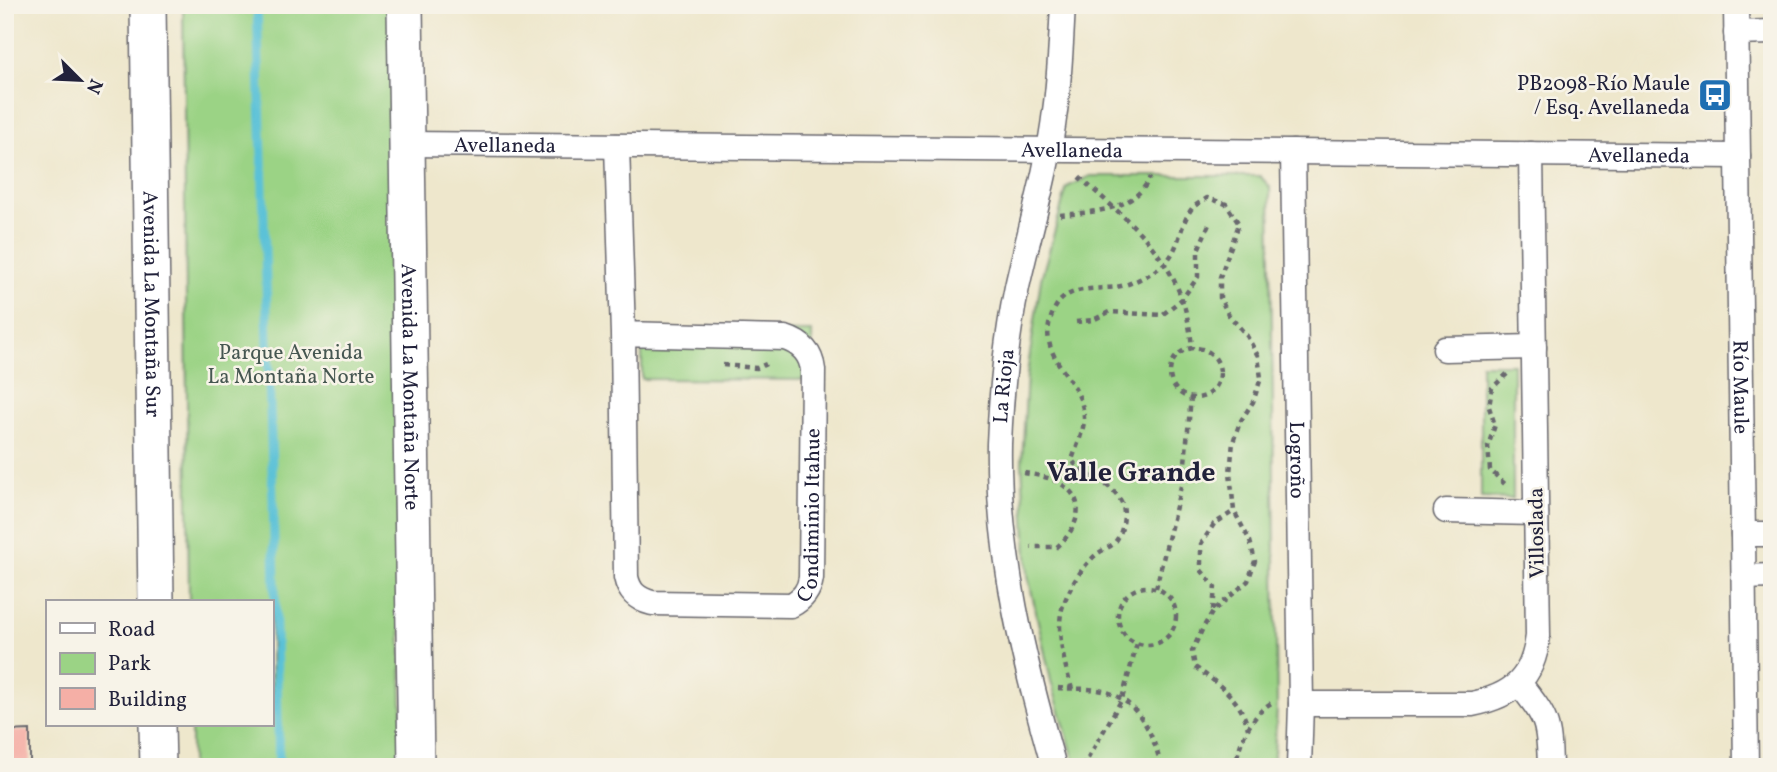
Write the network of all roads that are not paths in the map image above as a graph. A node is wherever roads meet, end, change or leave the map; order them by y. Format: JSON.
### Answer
{"nodes":[{"id":1,"x":148,"y":5,"type":"edge"},
{"id":2,"x":405,"y":5,"type":"edge"},
{"id":3,"x":1063,"y":5,"type":"edge"},
{"id":4,"x":1736,"y":5,"type":"edge"},
{"id":5,"x":1772,"y":32,"type":"edge"},
{"id":6,"x":1736,"y":33,"type":"junction"},
{"id":7,"x":407,"y":144,"type":"junction"},
{"id":8,"x":617,"y":146,"type":"junction"},
{"id":9,"x":1049,"y":150,"type":"junction"},
{"id":10,"x":1293,"y":152,"type":"junction"},
{"id":11,"x":1531,"y":154,"type":"junction"},
{"id":12,"x":1738,"y":156,"type":"junction"},
{"id":13,"x":623,"y":334,"type":"junction"},
{"id":14,"x":1534,"y":347,"type":"junction"},
{"id":15,"x":1444,"y":349,"type":"dead end"},
{"id":16,"x":1446,"y":511,"type":"dead end"},
{"id":17,"x":1536,"y":513,"type":"junction"},
{"id":18,"x":1743,"y":534,"type":"junction"},
{"id":19,"x":1772,"y":534,"type":"edge"},
{"id":20,"x":1772,"y":576,"type":"edge"},
{"id":21,"x":1744,"y":577,"type":"junction"},
{"id":22,"x":156,"y":600,"type":"edge"},
{"id":23,"x":1519,"y":683,"type":"junction"},
{"id":24,"x":1301,"y":704,"type":"junction"},
{"id":25,"x":157,"y":726,"type":"edge"},
{"id":26,"x":158,"y":767,"type":"edge"},
{"id":27,"x":415,"y":767,"type":"edge"},
{"id":28,"x":1054,"y":767,"type":"edge"},
{"id":29,"x":1299,"y":767,"type":"edge"},
{"id":30,"x":1550,"y":767,"type":"edge"},
{"id":31,"x":1746,"y":767,"type":"edge"}],
"edges":[{"from":1,"to":22,"type":"street","name":"Avenida La Montaña Sur"},
{"from":2,"to":7,"type":"street","name":"Avenida La Montaña Norte"},
{"from":3,"to":9,"type":"street","name":"La Rioja"},
{"from":4,"to":6,"type":"street","name":"Río Maule"},
{"from":5,"to":6,"type":"street"},
{"from":6,"to":12,"type":"street","name":"Río Maule"},
{"from":7,"to":8,"type":"street","name":"Avellaneda"},
{"from":7,"to":27,"type":"street","name":"Avenida La Montaña Norte"},
{"from":8,"to":9,"type":"street","name":"Avellaneda"},
{"from":8,"to":13,"type":"street","name":"Condiminio Itahue"},
{"from":9,"to":10,"type":"street","name":"Avellaneda"},
{"from":9,"to":28,"type":"street","name":"La Rioja"},
{"from":10,"to":11,"type":"street","name":"Avellaneda"},
{"from":10,"to":24,"type":"street","name":"Logroño"},
{"from":11,"to":12,"type":"street","name":"Avellaneda"},
{"from":11,"to":14,"type":"street","name":"Villoslada"},
{"from":12,"to":18,"type":"street","name":"Río Maule"},
{"from":13,"to":13,"type":"street","name":"Condiminio Itahue"},
{"from":14,"to":15,"type":"street"},
{"from":14,"to":17,"type":"street","name":"Villoslada"},
{"from":16,"to":17,"type":"street"},
{"from":17,"to":23,"type":"street","name":"Villoslada"},
{"from":18,"to":19,"type":"street"},
{"from":18,"to":21,"type":"street","name":"Río Maule"},
{"from":20,"to":21,"type":"street"},
{"from":21,"to":31,"type":"street","name":"Río Maule"},
{"from":23,"to":24,"type":"street"},
{"from":23,"to":30,"type":"street"},
{"from":24,"to":29,"type":"street","name":"Logroño"},
{"from":25,"to":26,"type":"street"}]}
